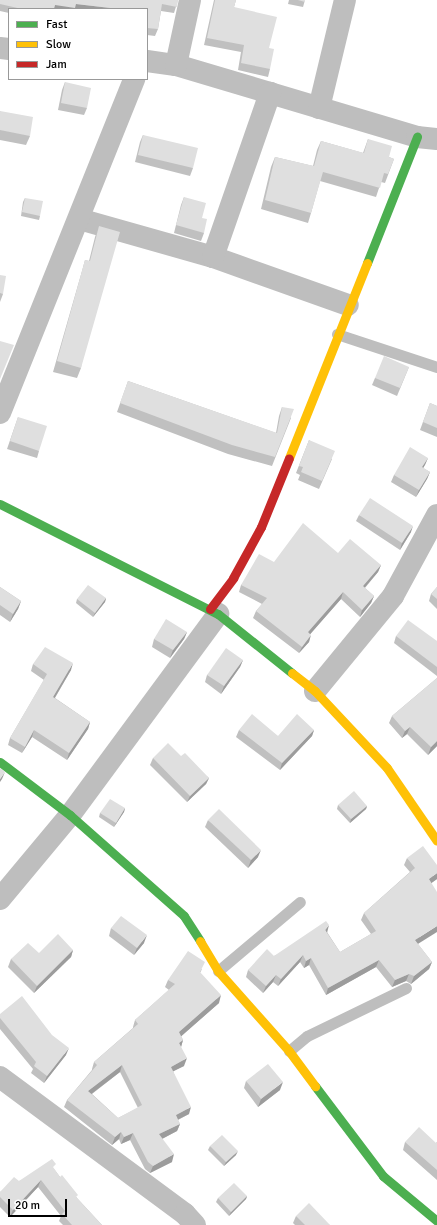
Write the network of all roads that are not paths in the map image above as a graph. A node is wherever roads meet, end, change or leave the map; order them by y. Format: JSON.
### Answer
{"nodes":[{"id":1,"x":190,"y":0,"type":"edge"},
{"id":2,"x":345,"y":0,"type":"edge"},
{"id":3,"x":148,"y":61,"type":"edge"},
{"id":4,"x":176,"y":65,"type":"junction"},
{"id":5,"x":134,"y":80,"type":"edge"},
{"id":6,"x":270,"y":93,"type":"junction"},
{"id":7,"x":318,"y":108,"type":"junction"},
{"id":8,"x":427,"y":138,"type":"edge"},
{"id":9,"x":79,"y":219,"type":"junction"},
{"id":10,"x":213,"y":257,"type":"junction"},
{"id":11,"x":348,"y":306,"type":"junction"},
{"id":12,"x":337,"y":334,"type":"junction"},
{"id":13,"x":437,"y":367,"type":"edge"},
{"id":14,"x":0,"y":413,"type":"edge"},
{"id":15,"x":0,"y":504,"type":"edge"},
{"id":16,"x":437,"y":514,"type":"edge"},
{"id":17,"x":214,"y":612,"type":"junction"},
{"id":18,"x":315,"y":691,"type":"junction"},
{"id":19,"x":0,"y":762,"type":"edge"},
{"id":20,"x":70,"y":815,"type":"junction"},
{"id":21,"x":437,"y":841,"type":"edge"},
{"id":22,"x":2,"y":893,"type":"edge"},
{"id":23,"x":300,"y":902,"type":"dead end"},
{"id":24,"x":218,"y":971,"type":"junction"},
{"id":25,"x":406,"y":988,"type":"dead end"},
{"id":26,"x":289,"y":1051,"type":"junction"},
{"id":27,"x":0,"y":1077,"type":"edge"},
{"id":28,"x":437,"y":1221,"type":"edge"},
{"id":29,"x":195,"y":1225,"type":"edge"}],
"edges":[{"from":1,"to":4,"type":"street"},
{"from":2,"to":7,"type":"street"},
{"from":3,"to":4,"type":"street"},
{"from":4,"to":6,"type":"street"},
{"from":5,"to":9,"type":"street"},
{"from":6,"to":7,"type":"street"},
{"from":6,"to":10,"type":"street"},
{"from":7,"to":8,"type":"street"},
{"from":8,"to":11,"type":"street"},
{"from":9,"to":10,"type":"street"},
{"from":9,"to":14,"type":"street"},
{"from":10,"to":11,"type":"street"},
{"from":11,"to":12,"type":"street"},
{"from":12,"to":13,"type":"lane"},
{"from":12,"to":17,"type":"street"},
{"from":15,"to":17,"type":"street"},
{"from":16,"to":18,"type":"street"},
{"from":17,"to":18,"type":"street"},
{"from":17,"to":20,"type":"street"},
{"from":18,"to":21,"type":"street"},
{"from":19,"to":20,"type":"street"},
{"from":20,"to":22,"type":"street"},
{"from":20,"to":24,"type":"street"},
{"from":23,"to":24,"type":"lane"},
{"from":24,"to":26,"type":"street"},
{"from":25,"to":26,"type":"lane"},
{"from":26,"to":28,"type":"street"},
{"from":27,"to":29,"type":"street"}]}
